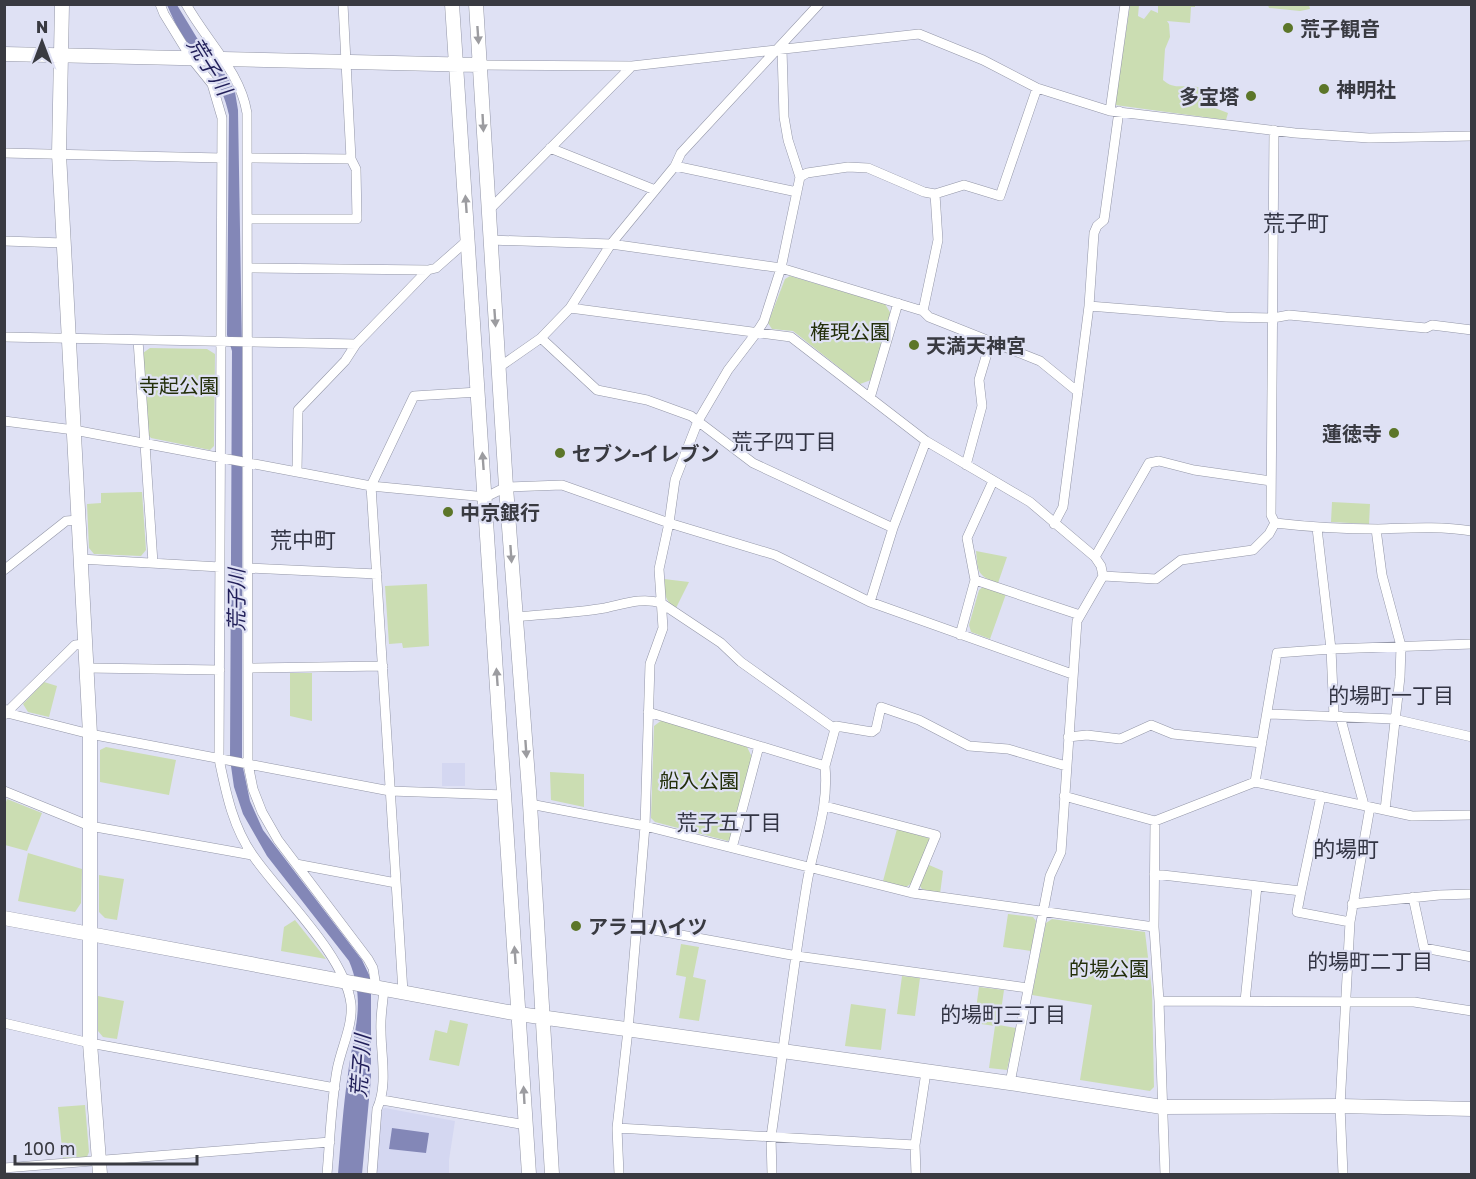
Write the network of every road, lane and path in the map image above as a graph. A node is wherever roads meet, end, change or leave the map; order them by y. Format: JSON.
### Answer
{"nodes":[{"id":1,"x":62,"y":4,"type":"edge"},
{"id":2,"x":160,"y":4,"type":"edge"},
{"id":3,"x":186,"y":4,"type":"edge"},
{"id":4,"x":343,"y":4,"type":"edge"},
{"id":5,"x":452,"y":4,"type":"edge"},
{"id":6,"x":476,"y":4,"type":"edge"},
{"id":7,"x":819,"y":4,"type":"edge"},
{"id":8,"x":1125,"y":4,"type":"edge"},
{"id":9,"x":779,"y":49,"type":"junction"},
{"id":10,"x":4,"y":54,"type":"edge"},
{"id":11,"x":62,"y":55,"type":"junction"},
{"id":12,"x":194,"y":58,"type":"junction"},
{"id":13,"x":220,"y":58,"type":"junction"},
{"id":14,"x":346,"y":61,"type":"junction"},
{"id":15,"x":457,"y":63,"type":"junction"},
{"id":16,"x":480,"y":65,"type":"junction"},
{"id":17,"x":632,"y":66,"type":"junction"},
{"id":18,"x":1037,"y":88,"type":"junction"},
{"id":19,"x":1114,"y":111,"type":"junction"},
{"id":20,"x":1274,"y":130,"type":"junction"},
{"id":21,"x":1472,"y":136,"type":"edge"},
{"id":22,"x":550,"y":148,"type":"junction"},
{"id":23,"x":4,"y":153,"type":"edge"},
{"id":24,"x":59,"y":154,"type":"junction"},
{"id":25,"x":222,"y":158,"type":"junction"},
{"id":26,"x":248,"y":158,"type":"junction"},
{"id":27,"x":351,"y":159,"type":"junction"},
{"id":28,"x":675,"y":166,"type":"junction"},
{"id":29,"x":800,"y":177,"type":"junction"},
{"id":30,"x":655,"y":190,"type":"junction"},
{"id":31,"x":797,"y":192,"type":"junction"},
{"id":32,"x":935,"y":194,"type":"junction"},
{"id":33,"x":488,"y":211,"type":"junction"},
{"id":34,"x":248,"y":219,"type":"junction"},
{"id":35,"x":469,"y":239,"type":"junction"},
{"id":36,"x":490,"y":240,"type":"junction"},
{"id":37,"x":4,"y":241,"type":"edge"},
{"id":38,"x":64,"y":243,"type":"junction"},
{"id":39,"x":611,"y":244,"type":"junction"},
{"id":40,"x":248,"y":268,"type":"junction"},
{"id":41,"x":781,"y":268,"type":"junction"},
{"id":42,"x":428,"y":270,"type":"junction"},
{"id":43,"x":898,"y":303,"type":"junction"},
{"id":44,"x":1089,"y":306,"type":"junction"},
{"id":45,"x":570,"y":308,"type":"junction"},
{"id":46,"x":923,"y":311,"type":"junction"},
{"id":47,"x":1273,"y":318,"type":"junction"},
{"id":48,"x":1472,"y":330,"type":"edge"},
{"id":49,"x":757,"y":332,"type":"junction"},
{"id":50,"x":4,"y":338,"type":"edge"},
{"id":51,"x":541,"y":338,"type":"junction"},
{"id":52,"x":69,"y":339,"type":"junction"},
{"id":53,"x":138,"y":340,"type":"junction"},
{"id":54,"x":991,"y":340,"type":"junction"},
{"id":55,"x":223,"y":342,"type":"junction"},
{"id":56,"x":246,"y":342,"type":"junction"},
{"id":57,"x":356,"y":344,"type":"junction"},
{"id":58,"x":498,"y":368,"type":"junction"},
{"id":59,"x":478,"y":392,"type":"junction"},
{"id":60,"x":1078,"y":392,"type":"junction"},
{"id":61,"x":870,"y":398,"type":"junction"},
{"id":62,"x":4,"y":421,"type":"edge"},
{"id":63,"x":698,"y":421,"type":"junction"},
{"id":64,"x":74,"y":430,"type":"junction"},
{"id":65,"x":926,"y":441,"type":"junction"},
{"id":66,"x":144,"y":443,"type":"junction"},
{"id":67,"x":224,"y":457,"type":"junction"},
{"id":68,"x":246,"y":462,"type":"junction"},
{"id":69,"x":966,"y":465,"type":"junction"},
{"id":70,"x":297,"y":472,"type":"junction"},
{"id":71,"x":993,"y":481,"type":"junction"},
{"id":72,"x":1271,"y":481,"type":"junction"},
{"id":73,"x":371,"y":486,"type":"junction"},
{"id":74,"x":506,"y":487,"type":"junction"},
{"id":75,"x":486,"y":497,"type":"junction"},
{"id":76,"x":78,"y":520,"type":"junction"},
{"id":77,"x":669,"y":523,"type":"junction"},
{"id":78,"x":1275,"y":523,"type":"junction"},
{"id":79,"x":1054,"y":524,"type":"junction"},
{"id":80,"x":893,"y":528,"type":"junction"},
{"id":81,"x":1317,"y":528,"type":"junction"},
{"id":82,"x":1376,"y":529,"type":"junction"},
{"id":83,"x":1472,"y":531,"type":"edge"},
{"id":84,"x":1095,"y":557,"type":"junction"},
{"id":85,"x":80,"y":559,"type":"junction"},
{"id":86,"x":153,"y":563,"type":"junction"},
{"id":87,"x":220,"y":567,"type":"junction"},
{"id":88,"x":248,"y":568,"type":"junction"},
{"id":89,"x":4,"y":570,"type":"edge"},
{"id":90,"x":377,"y":574,"type":"junction"},
{"id":91,"x":1103,"y":576,"type":"junction"},
{"id":92,"x":975,"y":580,"type":"junction"},
{"id":93,"x":870,"y":602,"type":"junction"},
{"id":94,"x":661,"y":603,"type":"junction"},
{"id":95,"x":1080,"y":615,"type":"junction"},
{"id":96,"x":516,"y":617,"type":"junction"},
{"id":97,"x":960,"y":635,"type":"junction"},
{"id":98,"x":85,"y":644,"type":"junction"},
{"id":99,"x":1472,"y":644,"type":"edge"},
{"id":100,"x":1401,"y":646,"type":"junction"},
{"id":101,"x":1331,"y":649,"type":"junction"},
{"id":102,"x":382,"y":666,"type":"junction"},
{"id":103,"x":87,"y":668,"type":"junction"},
{"id":104,"x":248,"y":668,"type":"junction"},
{"id":105,"x":220,"y":670,"type":"junction"},
{"id":106,"x":1072,"y":674,"type":"junction"},
{"id":107,"x":5,"y":712,"type":"edge"},
{"id":108,"x":648,"y":712,"type":"junction"},
{"id":109,"x":1267,"y":714,"type":"junction"},
{"id":110,"x":1337,"y":716,"type":"junction"},
{"id":111,"x":1394,"y":719,"type":"junction"},
{"id":112,"x":835,"y":729,"type":"junction"},
{"id":113,"x":90,"y":735,"type":"junction"},
{"id":114,"x":1068,"y":737,"type":"junction"},
{"id":115,"x":1472,"y":737,"type":"edge"},
{"id":116,"x":1262,"y":743,"type":"junction"},
{"id":117,"x":759,"y":746,"type":"junction"},
{"id":118,"x":223,"y":759,"type":"junction"},
{"id":119,"x":246,"y":764,"type":"junction"},
{"id":120,"x":825,"y":766,"type":"junction"},
{"id":121,"x":1066,"y":766,"type":"junction"},
{"id":122,"x":1255,"y":782,"type":"junction"},
{"id":123,"x":4,"y":791,"type":"edge"},
{"id":124,"x":390,"y":791,"type":"junction"},
{"id":125,"x":505,"y":795,"type":"junction"},
{"id":126,"x":1064,"y":796,"type":"junction"},
{"id":127,"x":1322,"y":796,"type":"junction"},
{"id":128,"x":530,"y":804,"type":"junction"},
{"id":129,"x":1367,"y":806,"type":"junction"},
{"id":130,"x":825,"y":807,"type":"junction"},
{"id":131,"x":1385,"y":810,"type":"junction"},
{"id":132,"x":1472,"y":815,"type":"edge"},
{"id":133,"x":1155,"y":821,"type":"junction"},
{"id":134,"x":90,"y":826,"type":"junction"},
{"id":135,"x":645,"y":826,"type":"junction"},
{"id":136,"x":732,"y":848,"type":"junction"},
{"id":137,"x":252,"y":855,"type":"junction"},
{"id":138,"x":296,"y":864,"type":"junction"},
{"id":139,"x":810,"y":866,"type":"junction"},
{"id":140,"x":1154,"y":874,"type":"junction"},
{"id":141,"x":396,"y":883,"type":"junction"},
{"id":142,"x":1257,"y":886,"type":"junction"},
{"id":143,"x":1301,"y":891,"type":"junction"},
{"id":144,"x":912,"y":893,"type":"junction"},
{"id":145,"x":1472,"y":894,"type":"edge"},
{"id":146,"x":1413,"y":897,"type":"junction"},
{"id":147,"x":1352,"y":904,"type":"junction"},
{"id":148,"x":1042,"y":913,"type":"junction"},
{"id":149,"x":4,"y":918,"type":"edge"},
{"id":150,"x":1350,"y":922,"type":"junction"},
{"id":151,"x":637,"y":927,"type":"junction"},
{"id":152,"x":1154,"y":927,"type":"junction"},
{"id":153,"x":90,"y":934,"type":"junction"},
{"id":154,"x":797,"y":956,"type":"junction"},
{"id":155,"x":1472,"y":957,"type":"edge"},
{"id":156,"x":349,"y":982,"type":"junction"},
{"id":157,"x":380,"y":988,"type":"junction"},
{"id":158,"x":1029,"y":988,"type":"junction"},
{"id":159,"x":403,"y":992,"type":"junction"},
{"id":160,"x":1159,"y":1001,"type":"junction"},
{"id":161,"x":1245,"y":1001,"type":"junction"},
{"id":162,"x":1346,"y":1001,"type":"junction"},
{"id":163,"x":1472,"y":1011,"type":"edge"},
{"id":164,"x":519,"y":1014,"type":"junction"},
{"id":165,"x":542,"y":1017,"type":"junction"},
{"id":166,"x":4,"y":1023,"type":"edge"},
{"id":167,"x":628,"y":1030,"type":"junction"},
{"id":168,"x":90,"y":1043,"type":"junction"},
{"id":169,"x":783,"y":1052,"type":"junction"},
{"id":170,"x":926,"y":1072,"type":"junction"},
{"id":171,"x":1010,"y":1083,"type":"junction"},
{"id":172,"x":335,"y":1088,"type":"junction"},
{"id":173,"x":382,"y":1100,"type":"junction"},
{"id":174,"x":1340,"y":1106,"type":"junction"},
{"id":175,"x":1162,"y":1107,"type":"junction"},
{"id":176,"x":1472,"y":1109,"type":"edge"},
{"id":177,"x":526,"y":1125,"type":"junction"},
{"id":178,"x":617,"y":1128,"type":"junction"},
{"id":179,"x":771,"y":1137,"type":"junction"},
{"id":180,"x":330,"y":1142,"type":"junction"},
{"id":181,"x":915,"y":1145,"type":"junction"},
{"id":182,"x":4,"y":1168,"type":"edge"},
{"id":183,"x":99,"y":1168,"type":"edge"},
{"id":184,"x":327,"y":1174,"type":"edge"},
{"id":185,"x":372,"y":1174,"type":"edge"},
{"id":186,"x":528,"y":1174,"type":"edge"},
{"id":187,"x":552,"y":1174,"type":"edge"},
{"id":188,"x":619,"y":1174,"type":"edge"},
{"id":189,"x":772,"y":1174,"type":"edge"},
{"id":190,"x":916,"y":1174,"type":"edge"},
{"id":191,"x":1165,"y":1174,"type":"edge"},
{"id":192,"x":1343,"y":1174,"type":"edge"}],
"edges":[{"from":1,"to":11,"type":"street"},
{"from":2,"to":12,"type":"street"},
{"from":3,"to":13,"type":"street"},
{"from":4,"to":14,"type":"street"},
{"from":5,"to":15,"type":"street"},
{"from":6,"to":16,"type":"street","one_way":true},
{"from":7,"to":9,"type":"street"},
{"from":8,"to":19,"type":"street"},
{"from":9,"to":17,"type":"street"},
{"from":9,"to":18,"type":"street"},
{"from":9,"to":28,"type":"street"},
{"from":9,"to":29,"type":"street"},
{"from":10,"to":11,"type":"street"},
{"from":11,"to":12,"type":"street"},
{"from":11,"to":24,"type":"street"},
{"from":12,"to":13,"type":"street"},
{"from":12,"to":25,"type":"street"},
{"from":13,"to":14,"type":"street"},
{"from":13,"to":26,"type":"street"},
{"from":14,"to":15,"type":"street"},
{"from":14,"to":27,"type":"street"},
{"from":15,"to":16,"type":"street"},
{"from":35,"to":15,"type":"street","one_way":true},
{"from":16,"to":17,"type":"street"},
{"from":16,"to":33,"type":"street","one_way":true},
{"from":17,"to":22,"type":"street"},
{"from":18,"to":19,"type":"street"},
{"from":18,"to":32,"type":"street"},
{"from":19,"to":20,"type":"street"},
{"from":19,"to":44,"type":"street"},
{"from":20,"to":21,"type":"street"},
{"from":20,"to":47,"type":"street"},
{"from":22,"to":30,"type":"street"},
{"from":22,"to":33,"type":"street"},
{"from":23,"to":24,"type":"street"},
{"from":24,"to":25,"type":"street"},
{"from":24,"to":38,"type":"street"},
{"from":25,"to":55,"type":"street"},
{"from":26,"to":27,"type":"street"},
{"from":26,"to":34,"type":"street"},
{"from":27,"to":34,"type":"street"},
{"from":28,"to":30,"type":"street"},
{"from":28,"to":31,"type":"street"},
{"from":29,"to":31,"type":"street"},
{"from":29,"to":32,"type":"street"},
{"from":30,"to":39,"type":"street"},
{"from":31,"to":41,"type":"street"},
{"from":32,"to":46,"type":"street"},
{"from":33,"to":36,"type":"street"},
{"from":34,"to":40,"type":"street"},
{"from":35,"to":42,"type":"street"},
{"from":35,"to":59,"type":"street"},
{"from":36,"to":39,"type":"street"},
{"from":36,"to":58,"type":"street","one_way":true},
{"from":37,"to":38,"type":"street"},
{"from":38,"to":52,"type":"street"},
{"from":39,"to":41,"type":"street"},
{"from":39,"to":45,"type":"street"},
{"from":40,"to":42,"type":"street"},
{"from":40,"to":56,"type":"street"},
{"from":41,"to":43,"type":"street"},
{"from":41,"to":49,"type":"street"},
{"from":42,"to":57,"type":"street"},
{"from":43,"to":46,"type":"street"},
{"from":43,"to":61,"type":"street"},
{"from":44,"to":47,"type":"street"},
{"from":44,"to":60,"type":"street"},
{"from":45,"to":49,"type":"street"},
{"from":45,"to":51,"type":"street"},
{"from":46,"to":54,"type":"street"},
{"from":47,"to":48,"type":"street"},
{"from":47,"to":72,"type":"street"},
{"from":49,"to":61,"type":"street"},
{"from":49,"to":63,"type":"street"},
{"from":50,"to":52,"type":"street"},
{"from":51,"to":58,"type":"street"},
{"from":51,"to":63,"type":"street"},
{"from":52,"to":53,"type":"street"},
{"from":52,"to":64,"type":"street"},
{"from":53,"to":55,"type":"street"},
{"from":53,"to":66,"type":"street"},
{"from":54,"to":60,"type":"street"},
{"from":54,"to":69,"type":"street"},
{"from":55,"to":56,"type":"street"},
{"from":55,"to":67,"type":"street"},
{"from":56,"to":57,"type":"street"},
{"from":56,"to":68,"type":"street"},
{"from":57,"to":70,"type":"street"},
{"from":58,"to":74,"type":"street"},
{"from":59,"to":73,"type":"street"},
{"from":75,"to":59,"type":"street","one_way":true},
{"from":60,"to":79,"type":"street"},
{"from":61,"to":65,"type":"street"},
{"from":62,"to":64,"type":"street"},
{"from":63,"to":77,"type":"street"},
{"from":63,"to":80,"type":"street"},
{"from":64,"to":66,"type":"street"},
{"from":64,"to":76,"type":"street"},
{"from":65,"to":69,"type":"street"},
{"from":65,"to":80,"type":"street"},
{"from":66,"to":67,"type":"street"},
{"from":66,"to":86,"type":"street"},
{"from":67,"to":68,"type":"street"},
{"from":67,"to":87,"type":"street"},
{"from":68,"to":70,"type":"street"},
{"from":68,"to":88,"type":"street"},
{"from":69,"to":71,"type":"street"},
{"from":70,"to":73,"type":"street"},
{"from":71,"to":79,"type":"street"},
{"from":71,"to":92,"type":"street"},
{"from":72,"to":78,"type":"street"},
{"from":72,"to":84,"type":"street"},
{"from":73,"to":75,"type":"street"},
{"from":73,"to":90,"type":"street"},
{"from":74,"to":75,"type":"street"},
{"from":74,"to":77,"type":"street"},
{"from":74,"to":96,"type":"street","one_way":true},
{"from":125,"to":75,"type":"street","one_way":true},
{"from":76,"to":85,"type":"street"},
{"from":76,"to":89,"type":"street"},
{"from":77,"to":93,"type":"street"},
{"from":77,"to":94,"type":"street"},
{"from":78,"to":81,"type":"street"},
{"from":78,"to":91,"type":"street"},
{"from":79,"to":84,"type":"street"},
{"from":80,"to":93,"type":"street"},
{"from":81,"to":82,"type":"street"},
{"from":81,"to":101,"type":"street"},
{"from":82,"to":83,"type":"street"},
{"from":82,"to":100,"type":"street"},
{"from":84,"to":91,"type":"street"},
{"from":85,"to":86,"type":"street"},
{"from":85,"to":98,"type":"street"},
{"from":86,"to":87,"type":"street"},
{"from":87,"to":105,"type":"street"},
{"from":88,"to":90,"type":"street"},
{"from":88,"to":104,"type":"street"},
{"from":90,"to":102,"type":"street"},
{"from":91,"to":95,"type":"street"},
{"from":92,"to":95,"type":"street"},
{"from":92,"to":97,"type":"street"},
{"from":93,"to":97,"type":"street"},
{"from":94,"to":96,"type":"street"},
{"from":94,"to":108,"type":"street"},
{"from":94,"to":112,"type":"street"},
{"from":95,"to":106,"type":"street"},
{"from":96,"to":128,"type":"street","one_way":true},
{"from":97,"to":106,"type":"street"},
{"from":98,"to":103,"type":"street"},
{"from":98,"to":107,"type":"street"},
{"from":99,"to":100,"type":"street"},
{"from":100,"to":101,"type":"street"},
{"from":100,"to":111,"type":"street"},
{"from":101,"to":109,"type":"street"},
{"from":101,"to":110,"type":"street"},
{"from":102,"to":104,"type":"street"},
{"from":102,"to":124,"type":"street"},
{"from":103,"to":105,"type":"street"},
{"from":103,"to":113,"type":"street"},
{"from":104,"to":119,"type":"street"},
{"from":105,"to":118,"type":"street"},
{"from":106,"to":114,"type":"street"},
{"from":107,"to":113,"type":"street"},
{"from":108,"to":117,"type":"street"},
{"from":108,"to":135,"type":"street"},
{"from":109,"to":110,"type":"street"},
{"from":109,"to":116,"type":"street"},
{"from":110,"to":111,"type":"street"},
{"from":110,"to":129,"type":"street"},
{"from":111,"to":115,"type":"street"},
{"from":111,"to":131,"type":"street"},
{"from":112,"to":120,"type":"street"},
{"from":112,"to":121,"type":"street"},
{"from":113,"to":118,"type":"street"},
{"from":113,"to":134,"type":"street"},
{"from":114,"to":116,"type":"street"},
{"from":114,"to":121,"type":"street"},
{"from":116,"to":122,"type":"street"},
{"from":117,"to":120,"type":"street"},
{"from":117,"to":136,"type":"street"},
{"from":118,"to":119,"type":"street"},
{"from":118,"to":137,"type":"street"},
{"from":119,"to":124,"type":"street"},
{"from":119,"to":138,"type":"street"},
{"from":120,"to":130,"type":"street"},
{"from":121,"to":126,"type":"street"},
{"from":122,"to":127,"type":"street"},
{"from":122,"to":133,"type":"street"},
{"from":123,"to":134,"type":"street"},
{"from":124,"to":125,"type":"street"},
{"from":124,"to":141,"type":"street"},
{"from":164,"to":125,"type":"street","one_way":true},
{"from":126,"to":133,"type":"street"},
{"from":126,"to":148,"type":"street"},
{"from":127,"to":129,"type":"street"},
{"from":127,"to":143,"type":"street"},
{"from":128,"to":135,"type":"street"},
{"from":128,"to":165,"type":"street"},
{"from":129,"to":131,"type":"street"},
{"from":129,"to":147,"type":"street"},
{"from":130,"to":139,"type":"street"},
{"from":130,"to":144,"type":"street"},
{"from":131,"to":132,"type":"street"},
{"from":133,"to":140,"type":"street"},
{"from":134,"to":137,"type":"street"},
{"from":134,"to":153,"type":"street"},
{"from":135,"to":136,"type":"street"},
{"from":135,"to":151,"type":"street"},
{"from":136,"to":139,"type":"street"},
{"from":137,"to":156,"type":"street"},
{"from":138,"to":141,"type":"street"},
{"from":138,"to":157,"type":"street"},
{"from":139,"to":144,"type":"street"},
{"from":139,"to":154,"type":"street"},
{"from":140,"to":142,"type":"street"},
{"from":140,"to":152,"type":"street"},
{"from":141,"to":159,"type":"street"},
{"from":142,"to":143,"type":"street"},
{"from":142,"to":161,"type":"street"},
{"from":143,"to":150,"type":"street"},
{"from":144,"to":148,"type":"street"},
{"from":145,"to":146,"type":"street"},
{"from":146,"to":147,"type":"street"},
{"from":146,"to":155,"type":"street"},
{"from":147,"to":150,"type":"street"},
{"from":148,"to":152,"type":"street"},
{"from":148,"to":158,"type":"street"},
{"from":149,"to":153,"type":"street"},
{"from":150,"to":162,"type":"street"},
{"from":151,"to":154,"type":"street"},
{"from":151,"to":167,"type":"street"},
{"from":152,"to":160,"type":"street"},
{"from":153,"to":156,"type":"street"},
{"from":153,"to":168,"type":"street"},
{"from":154,"to":158,"type":"street"},
{"from":154,"to":169,"type":"street"},
{"from":156,"to":157,"type":"street"},
{"from":156,"to":172,"type":"street"},
{"from":157,"to":159,"type":"street"},
{"from":157,"to":173,"type":"street"},
{"from":158,"to":171,"type":"street"},
{"from":159,"to":164,"type":"street"},
{"from":160,"to":161,"type":"street"},
{"from":160,"to":175,"type":"street"},
{"from":161,"to":162,"type":"street"},
{"from":162,"to":163,"type":"street"},
{"from":162,"to":174,"type":"street"},
{"from":164,"to":165,"type":"street"},
{"from":177,"to":164,"type":"street","one_way":true},
{"from":165,"to":167,"type":"street"},
{"from":165,"to":187,"type":"street"},
{"from":166,"to":168,"type":"street"},
{"from":167,"to":169,"type":"street"},
{"from":167,"to":178,"type":"street"},
{"from":168,"to":172,"type":"street"},
{"from":168,"to":183,"type":"street"},
{"from":169,"to":170,"type":"street"},
{"from":169,"to":179,"type":"street"},
{"from":170,"to":171,"type":"street"},
{"from":170,"to":181,"type":"street"},
{"from":171,"to":175,"type":"street"},
{"from":172,"to":180,"type":"street"},
{"from":173,"to":177,"type":"street"},
{"from":173,"to":185,"type":"street"},
{"from":174,"to":175,"type":"street"},
{"from":174,"to":176,"type":"street"},
{"from":174,"to":192,"type":"street"},
{"from":175,"to":191,"type":"street"},
{"from":177,"to":186,"type":"street"},
{"from":178,"to":179,"type":"street"},
{"from":178,"to":188,"type":"street"},
{"from":179,"to":181,"type":"street"},
{"from":179,"to":189,"type":"street"},
{"from":180,"to":183,"type":"street"},
{"from":180,"to":184,"type":"street"},
{"from":181,"to":190,"type":"street"},
{"from":182,"to":183,"type":"street"}]}
